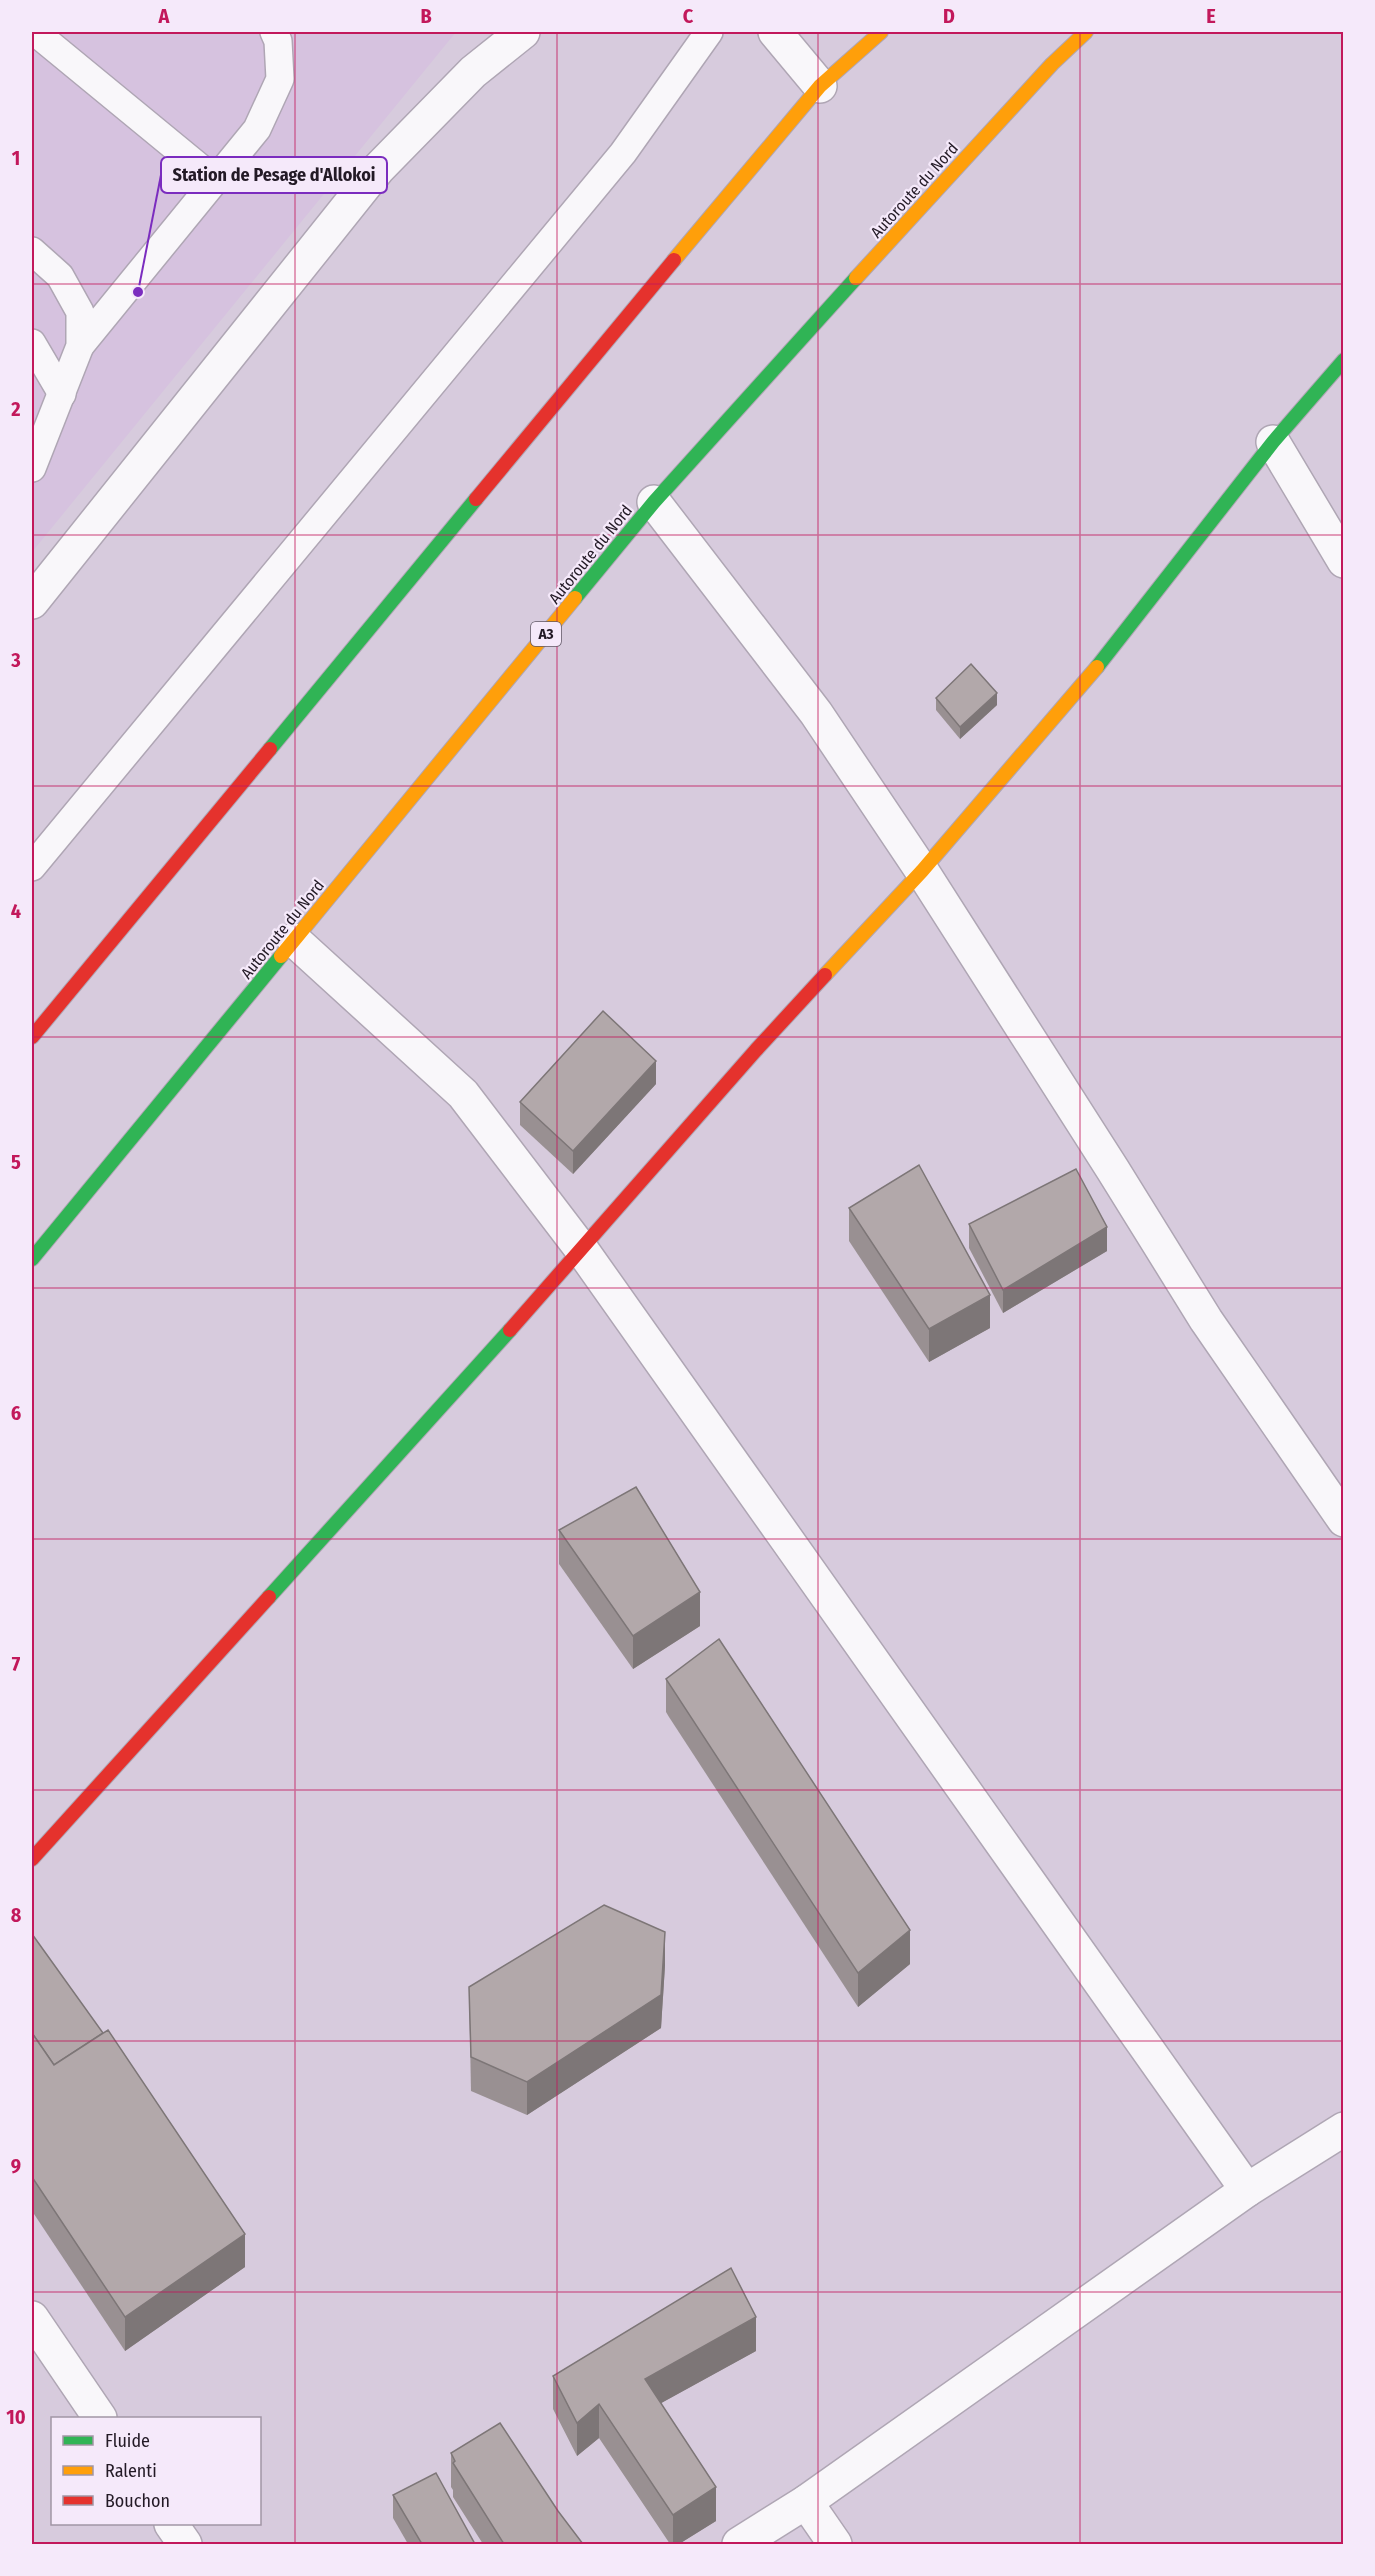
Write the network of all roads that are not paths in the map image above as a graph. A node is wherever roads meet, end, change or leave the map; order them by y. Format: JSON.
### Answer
{"nodes":[{"id":1,"x":35,"y":32,"type":"edge"},
{"id":2,"x":274,"y":32,"type":"edge"},
{"id":3,"x":523,"y":32,"type":"edge"},
{"id":4,"x":709,"y":32,"type":"edge"},
{"id":5,"x":775,"y":32,"type":"edge"},
{"id":6,"x":881,"y":32,"type":"edge"},
{"id":7,"x":1086,"y":32,"type":"edge"},
{"id":8,"x":820,"y":86,"type":"junction"},
{"id":9,"x":215,"y":180,"type":"junction"},
{"id":10,"x":32,"y":251,"type":"edge"},
{"id":11,"x":32,"y":343,"type":"edge"},
{"id":12,"x":80,"y":346,"type":"junction"},
{"id":13,"x":1344,"y":360,"type":"edge"},
{"id":14,"x":62,"y":393,"type":"junction"},
{"id":15,"x":1273,"y":442,"type":"junction"},
{"id":16,"x":32,"y":468,"type":"edge"},
{"id":17,"x":654,"y":502,"type":"junction"},
{"id":18,"x":1344,"y":561,"type":"edge"},
{"id":19,"x":32,"y":602,"type":"edge"},
{"id":20,"x":32,"y":867,"type":"edge"},
{"id":21,"x":922,"y":871,"type":"junction"},
{"id":22,"x":294,"y":940,"type":"junction"},
{"id":23,"x":32,"y":1037,"type":"edge"},
{"id":24,"x":582,"y":1250,"type":"junction"},
{"id":25,"x":32,"y":1259,"type":"edge"},
{"id":26,"x":1344,"y":1520,"type":"edge"},
{"id":27,"x":32,"y":1859,"type":"edge"},
{"id":28,"x":1344,"y":2129,"type":"edge"},
{"id":29,"x":1247,"y":2190,"type":"junction"},
{"id":30,"x":32,"y":2318,"type":"edge"},
{"id":31,"x":99,"y":2417,"type":"edge"},
{"id":32,"x":806,"y":2502,"type":"junction"},
{"id":33,"x":172,"y":2525,"type":"edge"},
{"id":34,"x":185,"y":2544,"type":"edge"},
{"id":35,"x":739,"y":2544,"type":"edge"},
{"id":36,"x":835,"y":2544,"type":"edge"}],
"edges":[{"from":1,"to":9,"type":"lane"},
{"from":2,"to":9,"type":"lane"},
{"from":3,"to":19,"type":"street"},
{"from":4,"to":20,"type":"lane"},
{"from":5,"to":8,"type":"street"},
{"from":6,"to":8,"type":"main road"},
{"from":7,"to":17,"type":"main road","name":"Autoroute du Nord","number":"A3"},
{"from":8,"to":23,"type":"main road"},
{"from":9,"to":12,"type":"lane"},
{"from":10,"to":12,"type":"lane"},
{"from":11,"to":14,"type":"lane"},
{"from":12,"to":14,"type":"lane"},
{"from":13,"to":15,"type":"main road"},
{"from":14,"to":16,"type":"lane"},
{"from":15,"to":18,"type":"street"},
{"from":15,"to":21,"type":"main road"},
{"from":17,"to":21,"type":"street"},
{"from":17,"to":22,"type":"main road","name":"Autoroute du Nord","number":"A3"},
{"from":21,"to":24,"type":"main road"},
{"from":21,"to":26,"type":"street"},
{"from":22,"to":24,"type":"street"},
{"from":22,"to":25,"type":"main road","name":"Autoroute du Nord","number":"A3"},
{"from":24,"to":27,"type":"main road"},
{"from":24,"to":29,"type":"street"},
{"from":28,"to":29,"type":"street"},
{"from":29,"to":32,"type":"street"},
{"from":30,"to":31,"type":"street"},
{"from":32,"to":35,"type":"street"},
{"from":32,"to":36,"type":"street"},
{"from":33,"to":34,"type":"street"}]}
